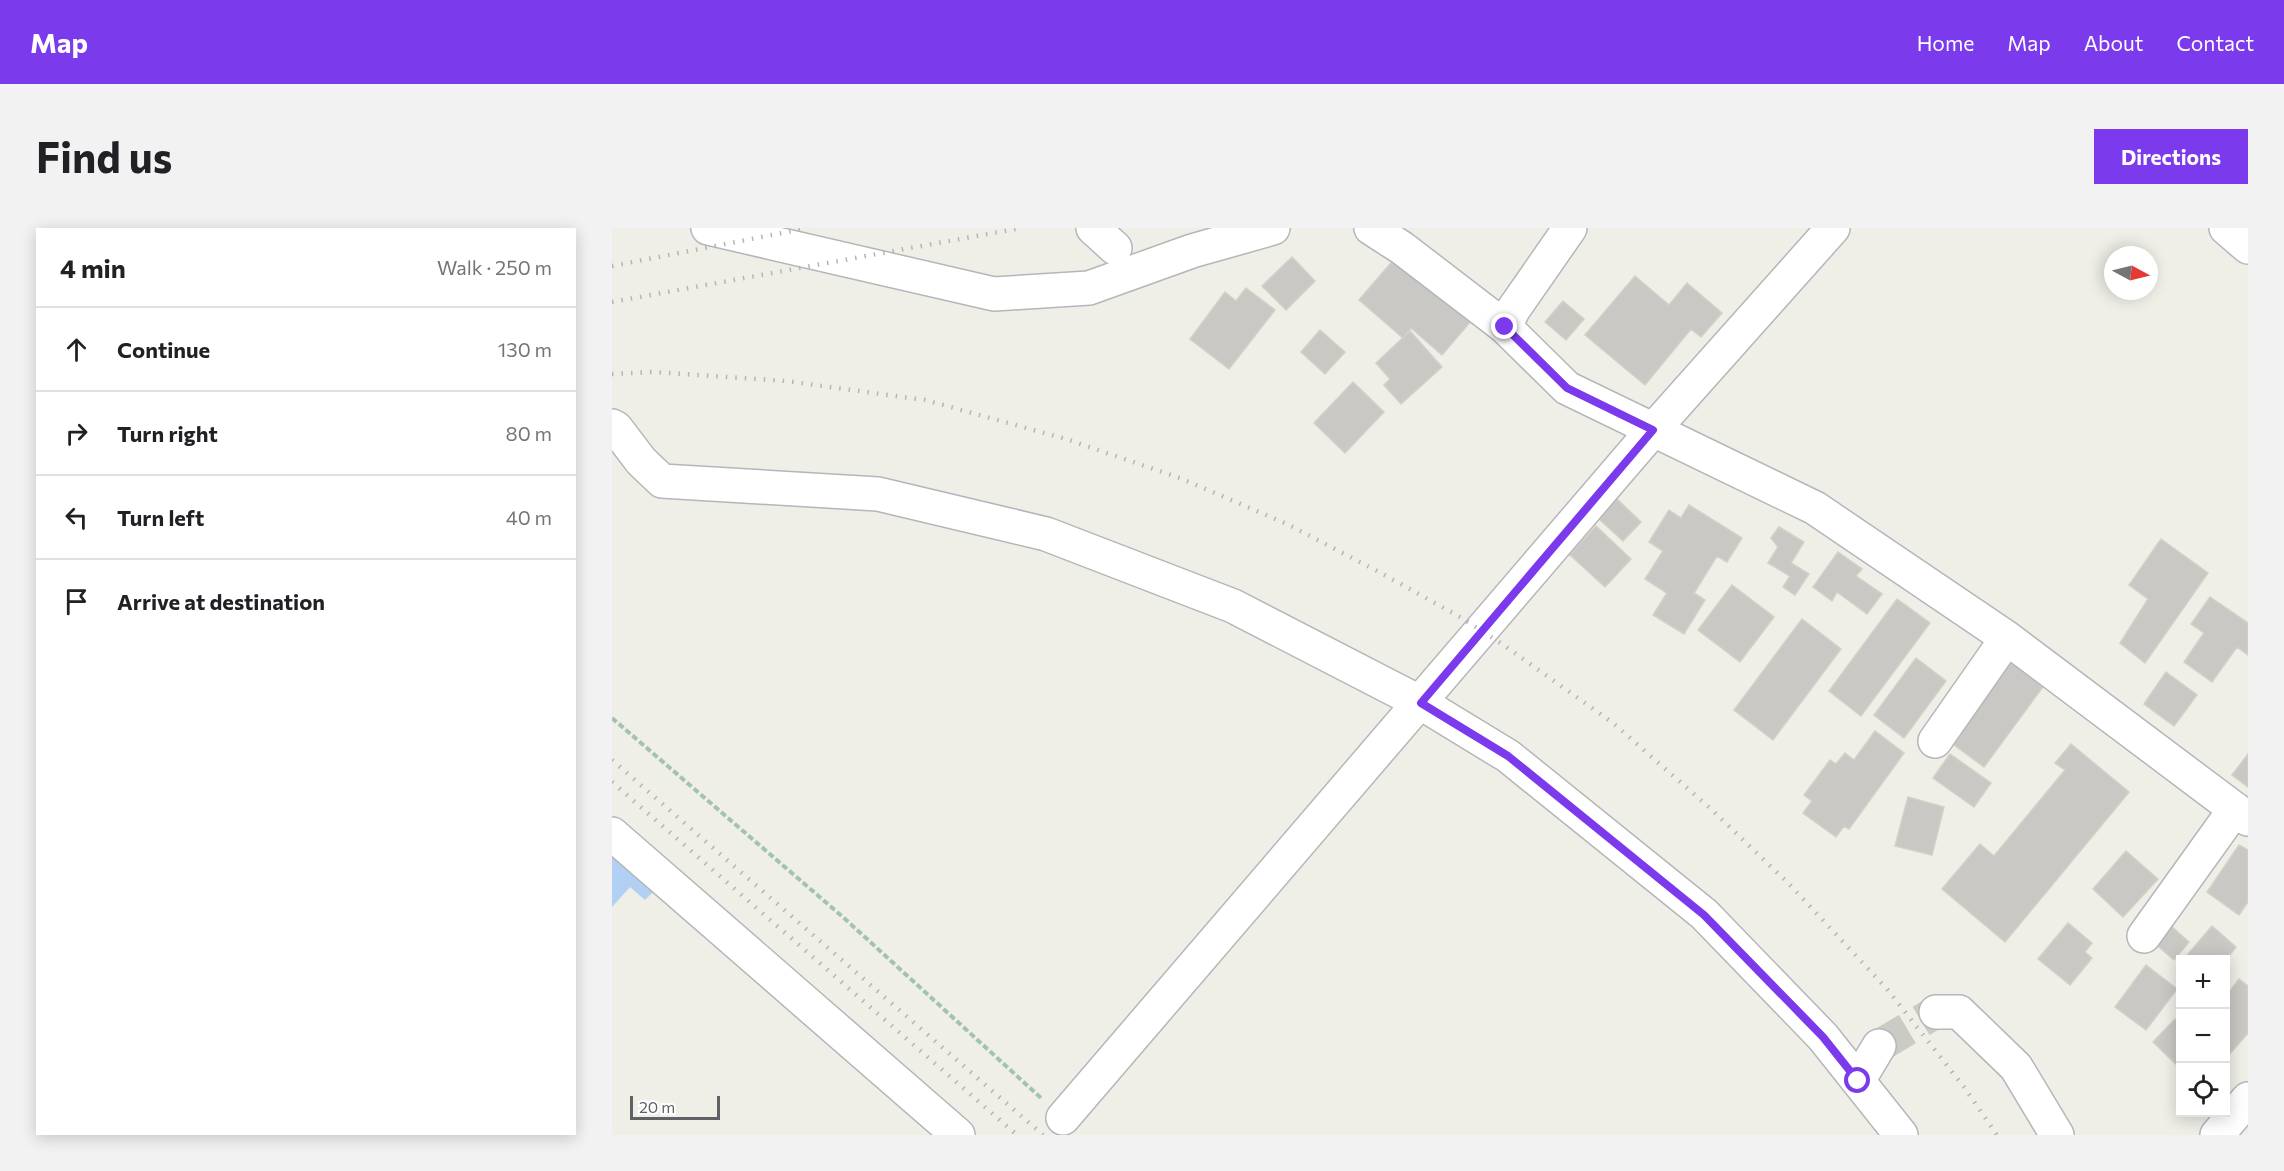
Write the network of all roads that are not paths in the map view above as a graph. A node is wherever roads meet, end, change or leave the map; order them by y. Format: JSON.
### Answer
{"nodes":[{"id":1,"x":708,"y":228,"type":"edge"},
{"id":2,"x":1273,"y":228,"type":"edge"},
{"id":3,"x":1371,"y":228,"type":"edge"},
{"id":4,"x":1570,"y":228,"type":"edge"},
{"id":5,"x":1833,"y":228,"type":"edge"},
{"id":6,"x":2226,"y":228,"type":"edge"},
{"id":7,"x":2248,"y":248,"type":"edge"},
{"id":8,"x":1505,"y":327,"type":"junction"},
{"id":9,"x":612,"y":426,"type":"edge"},
{"id":10,"x":1653,"y":430,"type":"junction"},
{"id":11,"x":2007,"y":638,"type":"junction"},
{"id":12,"x":1421,"y":703,"type":"junction"},
{"id":13,"x":1935,"y":741,"type":"dead end"},
{"id":14,"x":2241,"y":814,"type":"edge"},
{"id":15,"x":612,"y":834,"type":"edge"},
{"id":16,"x":2144,"y":936,"type":"dead end"},
{"id":17,"x":1936,"y":1012,"type":"tunnel mouth"},
{"id":18,"x":1879,"y":1046,"type":"tunnel mouth"},
{"id":19,"x":1858,"y":1081,"type":"junction"},
{"id":20,"x":2248,"y":1099,"type":"edge"},
{"id":21,"x":1063,"y":1118,"type":"road end"},
{"id":22,"x":958,"y":1135,"type":"edge"},
{"id":23,"x":1901,"y":1135,"type":"edge"},
{"id":24,"x":2057,"y":1135,"type":"edge"},
{"id":25,"x":2217,"y":1135,"type":"edge"}],
"edges":[{"from":1,"to":2,"type":"street"},
{"from":3,"to":8,"type":"street"},
{"from":4,"to":8,"type":"street"},
{"from":5,"to":10,"type":"street"},
{"from":6,"to":7,"type":"street"},
{"from":8,"to":10,"type":"street"},
{"from":9,"to":12,"type":"street"},
{"from":10,"to":11,"type":"street"},
{"from":10,"to":12,"type":"street"},
{"from":11,"to":13,"type":"street"},
{"from":11,"to":14,"type":"street"},
{"from":12,"to":19,"type":"street"},
{"from":12,"to":21,"type":"street"},
{"from":14,"to":16,"type":"street"},
{"from":15,"to":22,"type":"street"},
{"from":17,"to":24,"type":"street"},
{"from":18,"to":19,"type":"street"},
{"from":19,"to":23,"type":"street"},
{"from":20,"to":25,"type":"street"}]}
